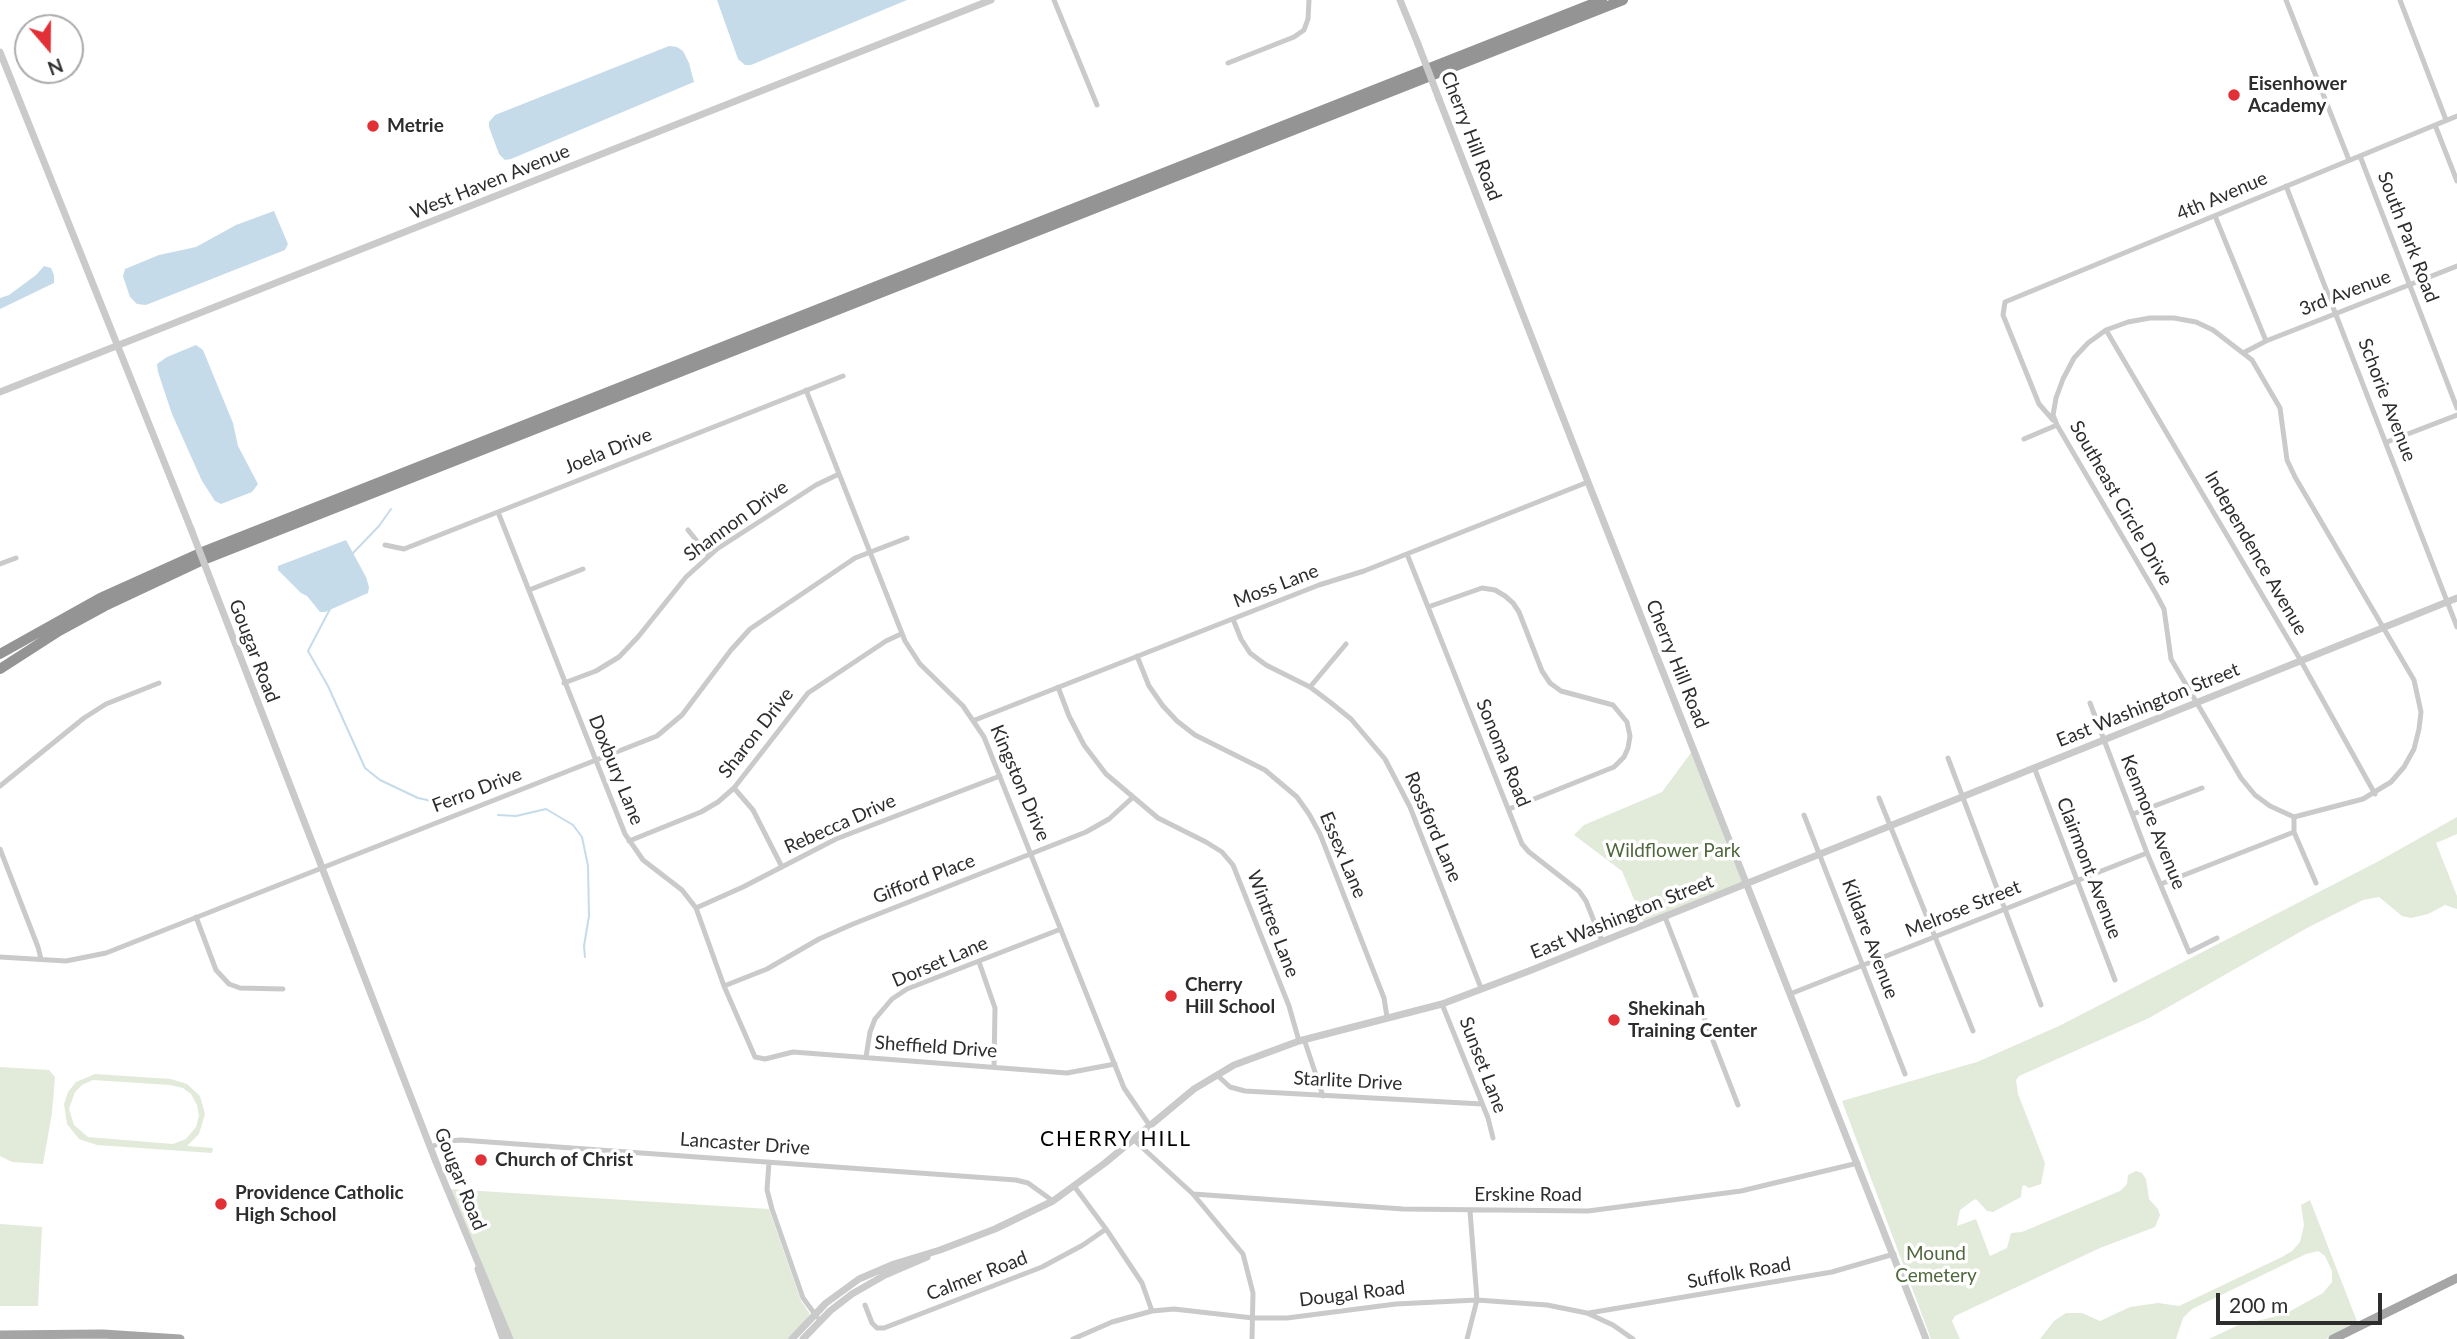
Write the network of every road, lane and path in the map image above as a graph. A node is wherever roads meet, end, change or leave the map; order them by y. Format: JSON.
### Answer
{"nodes":[{"id":1,"x":992,"y":0,"type":"edge"},
{"id":2,"x":1054,"y":0,"type":"edge"},
{"id":3,"x":1309,"y":0,"type":"edge"},
{"id":4,"x":1400,"y":0,"type":"edge"},
{"id":5,"x":1602,"y":0,"type":"edge"},
{"id":6,"x":1623,"y":0,"type":"edge"},
{"id":7,"x":2286,"y":0,"type":"edge"},
{"id":8,"x":2400,"y":0,"type":"edge"},
{"id":9,"x":0,"y":52,"type":"edge"},
{"id":10,"x":1228,"y":63,"type":"dead end"},
{"id":11,"x":1097,"y":105,"type":"dead end"},
{"id":12,"x":2457,"y":116,"type":"edge"},
{"id":13,"x":2446,"y":120,"type":"junction"},
{"id":14,"x":2435,"y":125,"type":"junction"},
{"id":15,"x":2360,"y":156,"type":"junction"},
{"id":16,"x":2349,"y":160,"type":"junction"},
{"id":17,"x":2457,"y":181,"type":"edge"},
{"id":18,"x":2286,"y":186,"type":"junction"},
{"id":19,"x":2215,"y":216,"type":"junction"},
{"id":20,"x":2457,"y":266,"type":"edge"},
{"id":21,"x":2410,"y":285,"type":"junction"},
{"id":22,"x":2337,"y":314,"type":"junction"},
{"id":23,"x":2106,"y":330,"type":"junction"},
{"id":24,"x":2266,"y":341,"type":"junction"},
{"id":25,"x":117,"y":345,"type":"junction"},
{"id":26,"x":2245,"y":352,"type":"junction"},
{"id":27,"x":843,"y":376,"type":"dead end"},
{"id":28,"x":806,"y":390,"type":"junction"},
{"id":29,"x":0,"y":392,"type":"edge"},
{"id":30,"x":2457,"y":408,"type":"edge"},
{"id":31,"x":2457,"y":415,"type":"edge"},
{"id":32,"x":2057,"y":425,"type":"junction"},
{"id":33,"x":2024,"y":439,"type":"dead end"},
{"id":34,"x":2387,"y":442,"type":"junction"},
{"id":35,"x":839,"y":474,"type":"junction"},
{"id":36,"x":1588,"y":482,"type":"junction"},
{"id":37,"x":498,"y":512,"type":"junction"},
{"id":38,"x":688,"y":530,"type":"dead end"},
{"id":39,"x":907,"y":538,"type":"dead end"},
{"id":40,"x":384,"y":545,"type":"dead end"},
{"id":41,"x":870,"y":552,"type":"junction"},
{"id":42,"x":1407,"y":554,"type":"junction"},
{"id":43,"x":709,"y":556,"type":"junction"},
{"id":44,"x":16,"y":558,"type":"dead end"},
{"id":45,"x":203,"y":561,"type":"junction"},
{"id":46,"x":0,"y":564,"type":"edge"},
{"id":47,"x":583,"y":569,"type":"dead end"},
{"id":48,"x":529,"y":590,"type":"junction"},
{"id":49,"x":2457,"y":598,"type":"edge"},
{"id":50,"x":2449,"y":601,"type":"junction"},
{"id":51,"x":1428,"y":607,"type":"junction"},
{"id":52,"x":1233,"y":619,"type":"junction"},
{"id":53,"x":2385,"y":627,"type":"junction"},
{"id":54,"x":2457,"y":627,"type":"edge"},
{"id":55,"x":901,"y":634,"type":"junction"},
{"id":56,"x":1346,"y":644,"type":"dead end"},
{"id":57,"x":0,"y":654,"type":"edge"},
{"id":58,"x":1137,"y":656,"type":"junction"},
{"id":59,"x":2301,"y":661,"type":"junction"},
{"id":60,"x":0,"y":668,"type":"edge"},
{"id":61,"x":159,"y":683,"type":"dead end"},
{"id":62,"x":564,"y":683,"type":"junction"},
{"id":63,"x":1058,"y":687,"type":"junction"},
{"id":64,"x":1310,"y":687,"type":"junction"},
{"id":65,"x":2197,"y":702,"type":"junction"},
{"id":66,"x":2090,"y":703,"type":"dead end"},
{"id":67,"x":975,"y":720,"type":"junction"},
{"id":68,"x":2104,"y":740,"type":"junction"},
{"id":69,"x":1948,"y":758,"type":"dead end"},
{"id":70,"x":595,"y":761,"type":"junction"},
{"id":71,"x":2034,"y":768,"type":"junction"},
{"id":72,"x":1000,"y":776,"type":"junction"},
{"id":73,"x":0,"y":786,"type":"edge"},
{"id":74,"x":734,"y":788,"type":"junction"},
{"id":75,"x":2202,"y":788,"type":"dead end"},
{"id":76,"x":2375,"y":794,"type":"junction"},
{"id":77,"x":1962,"y":796,"type":"junction"},
{"id":78,"x":1132,"y":798,"type":"junction"},
{"id":79,"x":1880,"y":798,"type":"dead end"},
{"id":80,"x":1509,"y":809,"type":"junction"},
{"id":81,"x":2133,"y":814,"type":"junction"},
{"id":82,"x":1804,"y":815,"type":"dead end"},
{"id":83,"x":2294,"y":817,"type":"junction"},
{"id":84,"x":1891,"y":825,"type":"junction"},
{"id":85,"x":2294,"y":832,"type":"junction"},
{"id":86,"x":629,"y":841,"type":"junction"},
{"id":87,"x":0,"y":849,"type":"edge"},
{"id":88,"x":1032,"y":853,"type":"junction"},
{"id":89,"x":1820,"y":853,"type":"junction"},
{"id":90,"x":2147,"y":853,"type":"junction"},
{"id":91,"x":782,"y":867,"type":"junction"},
{"id":92,"x":324,"y":868,"type":"junction"},
{"id":93,"x":2077,"y":881,"type":"junction"},
{"id":94,"x":1746,"y":883,"type":"junction"},
{"id":95,"x":2316,"y":883,"type":"dead end"},
{"id":96,"x":2161,"y":884,"type":"junction"},
{"id":97,"x":696,"y":908,"type":"junction"},
{"id":98,"x":2006,"y":909,"type":"junction"},
{"id":99,"x":196,"y":917,"type":"junction"},
{"id":100,"x":1665,"y":917,"type":"junction"},
{"id":101,"x":1061,"y":929,"type":"junction"},
{"id":102,"x":1935,"y":937,"type":"junction"},
{"id":103,"x":2217,"y":938,"type":"dead end"},
{"id":104,"x":1602,"y":941,"type":"junction"},
{"id":105,"x":0,"y":957,"type":"edge"},
{"id":106,"x":41,"y":959,"type":"junction"},
{"id":107,"x":979,"y":962,"type":"junction"},
{"id":108,"x":1863,"y":965,"type":"junction"},
{"id":109,"x":2115,"y":980,"type":"dead end"},
{"id":110,"x":724,"y":986,"type":"junction"},
{"id":111,"x":1481,"y":988,"type":"junction"},
{"id":112,"x":283,"y":989,"type":"dead end"},
{"id":113,"x":1790,"y":994,"type":"junction"},
{"id":114,"x":1442,"y":1004,"type":"junction"},
{"id":115,"x":2041,"y":1005,"type":"dead end"},
{"id":116,"x":1387,"y":1017,"type":"junction"},
{"id":117,"x":1973,"y":1031,"type":"dead end"},
{"id":118,"x":1301,"y":1040,"type":"junction"},
{"id":119,"x":755,"y":1056,"type":"joint"},
{"id":120,"x":866,"y":1058,"type":"junction"},
{"id":121,"x":1115,"y":1065,"type":"junction"},
{"id":122,"x":993,"y":1067,"type":"junction"},
{"id":123,"x":1905,"y":1074,"type":"dead end"},
{"id":124,"x":1217,"y":1075,"type":"junction"},
{"id":125,"x":1323,"y":1096,"type":"junction"},
{"id":126,"x":1482,"y":1104,"type":"junction"},
{"id":127,"x":1738,"y":1105,"type":"dead end"},
{"id":128,"x":1150,"y":1126,"type":"junction"},
{"id":129,"x":1493,"y":1138,"type":"dead end"},
{"id":130,"x":1134,"y":1140,"type":"junction"},
{"id":131,"x":430,"y":1147,"type":"junction"},
{"id":132,"x":769,"y":1162,"type":"junction"},
{"id":133,"x":1858,"y":1164,"type":"junction"},
{"id":134,"x":1074,"y":1186,"type":"junction"},
{"id":135,"x":1193,"y":1194,"type":"junction"},
{"id":136,"x":1053,"y":1201,"type":"junction"},
{"id":137,"x":1470,"y":1211,"type":"junction"},
{"id":138,"x":1106,"y":1229,"type":"junction"},
{"id":139,"x":1894,"y":1254,"type":"junction"},
{"id":140,"x":477,"y":1262,"type":"junction"},
{"id":141,"x":2457,"y":1278,"type":"edge"},
{"id":142,"x":1476,"y":1300,"type":"junction"},
{"id":143,"x":865,"y":1305,"type":"dead end"},
{"id":144,"x":1152,"y":1311,"type":"junction"},
{"id":145,"x":1587,"y":1313,"type":"junction"},
{"id":146,"x":817,"y":1317,"type":"junction"},
{"id":147,"x":1253,"y":1318,"type":"junction"},
{"id":148,"x":0,"y":1335,"type":"edge"},
{"id":149,"x":180,"y":1339,"type":"edge"},
{"id":150,"x":503,"y":1339,"type":"edge"},
{"id":151,"x":510,"y":1339,"type":"edge"},
{"id":152,"x":792,"y":1339,"type":"edge"},
{"id":153,"x":803,"y":1339,"type":"edge"},
{"id":154,"x":1073,"y":1339,"type":"edge"},
{"id":155,"x":1252,"y":1339,"type":"edge"},
{"id":156,"x":1466,"y":1339,"type":"edge"},
{"id":157,"x":1633,"y":1339,"type":"edge"},
{"id":158,"x":1926,"y":1339,"type":"edge"},
{"id":159,"x":2333,"y":1339,"type":"edge"}],
"edges":[{"from":1,"to":25,"type":"street","name":"West Haven Avenue"},
{"from":2,"to":11,"type":"street"},
{"from":3,"to":10,"type":"street"},
{"from":4,"to":36,"type":"street","name":"Cherry Hill Road","bridge":true},
{"from":5,"to":57,"type":"highway"},
{"from":6,"to":45,"type":"highway"},
{"from":7,"to":16,"type":"street"},
{"from":8,"to":13,"type":"street"},
{"from":9,"to":25,"type":"street","name":"Gougar Road"},
{"from":12,"to":13,"type":"street","name":"4th Avenue"},
{"from":13,"to":14,"type":"street","name":"4th Avenue"},
{"from":14,"to":15,"type":"street","name":"4th Avenue"},
{"from":14,"to":17,"type":"street"},
{"from":15,"to":16,"type":"street","name":"4th Avenue"},
{"from":15,"to":21,"type":"street","name":"South Park Road"},
{"from":16,"to":18,"type":"street","name":"4th Avenue"},
{"from":18,"to":19,"type":"street","name":"4th Avenue"},
{"from":18,"to":22,"type":"street","name":"Schorie Avenue"},
{"from":19,"to":24,"type":"street"},
{"from":19,"to":32,"type":"street","name":"4th Avenue"},
{"from":20,"to":21,"type":"street","name":"3rd Avenue"},
{"from":21,"to":22,"type":"street","name":"3rd Avenue"},
{"from":21,"to":30,"type":"street","name":"South Park Road"},
{"from":22,"to":24,"type":"street","name":"3rd Avenue"},
{"from":22,"to":34,"type":"street","name":"Schorie Avenue"},
{"from":23,"to":26,"type":"street"},
{"from":23,"to":32,"type":"street","name":"Southeast Circle Drive"},
{"from":23,"to":59,"type":"street","name":"Independence Avenue"},
{"from":24,"to":26,"type":"street","name":"3rd Avenue"},
{"from":25,"to":29,"type":"street","name":"West Haven Avenue"},
{"from":25,"to":45,"type":"street","name":"Gougar Road","bridge":true},
{"from":26,"to":53,"type":"street"},
{"from":27,"to":28,"type":"street","name":"Joela Drive"},
{"from":28,"to":35,"type":"street","name":"Kingston Drive"},
{"from":28,"to":37,"type":"street","name":"Joela Drive"},
{"from":31,"to":34,"type":"street"},
{"from":32,"to":33,"type":"street"},
{"from":32,"to":65,"type":"street","name":"Southeast Circle Drive"},
{"from":34,"to":50,"type":"street","name":"Schorie Avenue"},
{"from":35,"to":41,"type":"street","name":"Kingston Drive"},
{"from":35,"to":43,"type":"street","name":"Shannon Drive"},
{"from":36,"to":42,"type":"street","name":"Moss Lane"},
{"from":36,"to":94,"type":"street","name":"Cherry Hill Road"},
{"from":37,"to":40,"type":"street","name":"Joela Drive"},
{"from":37,"to":48,"type":"street","name":"Doxbury Lane"},
{"from":38,"to":43,"type":"street"},
{"from":39,"to":41,"type":"street","name":"Ferro Drive"},
{"from":41,"to":55,"type":"street","name":"Kingston Drive"},
{"from":41,"to":70,"type":"street","name":"Ferro Drive"},
{"from":42,"to":51,"type":"street","name":"Sonoma Road"},
{"from":42,"to":52,"type":"street","name":"Moss Lane"},
{"from":43,"to":62,"type":"street","name":"Shannon Drive"},
{"from":44,"to":46,"type":"street"},
{"from":45,"to":60,"type":"highway"},
{"from":45,"to":92,"type":"street","name":"Gougar Road","bridge":true},
{"from":47,"to":48,"type":"street"},
{"from":48,"to":62,"type":"street","name":"Doxbury Lane"},
{"from":49,"to":50,"type":"street","name":"East Washington Street"},
{"from":50,"to":53,"type":"street","name":"East Washington Street"},
{"from":50,"to":54,"type":"street","name":"Schorie Avenue"},
{"from":51,"to":80,"type":"street","name":"Sonoma Road"},
{"from":51,"to":80,"type":"street"},
{"from":52,"to":58,"type":"street","name":"Moss Lane"},
{"from":52,"to":64,"type":"street","name":"Rossford Lane"},
{"from":53,"to":59,"type":"street","name":"East Washington Street"},
{"from":53,"to":76,"type":"street"},
{"from":55,"to":67,"type":"street","name":"Kingston Drive"},
{"from":55,"to":74,"type":"street","name":"Sharon Drive"},
{"from":56,"to":64,"type":"street"},
{"from":58,"to":63,"type":"street","name":"Moss Lane"},
{"from":58,"to":116,"type":"street","name":"Essex Lane"},
{"from":59,"to":65,"type":"street","name":"East Washington Street"},
{"from":59,"to":76,"type":"street","name":"Independence Avenue"},
{"from":61,"to":73,"type":"street"},
{"from":62,"to":70,"type":"street","name":"Doxbury Lane"},
{"from":63,"to":67,"type":"street","name":"Moss Lane"},
{"from":63,"to":78,"type":"street","name":"Wintree Lane"},
{"from":64,"to":111,"type":"street","name":"Rossford Lane"},
{"from":65,"to":68,"type":"street","name":"East Washington Street"},
{"from":65,"to":83,"type":"street","name":"Southeast Circle Drive"},
{"from":66,"to":68,"type":"street","name":"Kenmore Avenue"},
{"from":67,"to":72,"type":"street","name":"Kingston Drive"},
{"from":68,"to":71,"type":"street","name":"East Washington Street"},
{"from":68,"to":81,"type":"street","name":"Kenmore Avenue"},
{"from":69,"to":77,"type":"street"},
{"from":70,"to":86,"type":"street","name":"Doxbury Lane"},
{"from":70,"to":92,"type":"street","name":"Ferro Drive"},
{"from":71,"to":77,"type":"street","name":"East Washington Street"},
{"from":71,"to":93,"type":"street","name":"Clairmont Avenue"},
{"from":72,"to":88,"type":"street","name":"Kingston Drive"},
{"from":72,"to":91,"type":"street","name":"Rebecca Drive"},
{"from":74,"to":86,"type":"street","name":"Sharon Drive"},
{"from":74,"to":91,"type":"street"},
{"from":75,"to":81,"type":"street"},
{"from":76,"to":83,"type":"street"},
{"from":77,"to":84,"type":"street","name":"East Washington Street"},
{"from":77,"to":98,"type":"street"},
{"from":78,"to":88,"type":"street","name":"Gifford Place"},
{"from":78,"to":118,"type":"street","name":"Wintree Lane"},
{"from":79,"to":84,"type":"street"},
{"from":80,"to":104,"type":"street","name":"Sonoma Road"},
{"from":81,"to":90,"type":"street","name":"Kenmore Avenue"},
{"from":82,"to":89,"type":"street","name":"Kildare Avenue"},
{"from":83,"to":85,"type":"street"},
{"from":84,"to":89,"type":"street","name":"East Washington Street"},
{"from":84,"to":102,"type":"street"},
{"from":85,"to":95,"type":"street"},
{"from":85,"to":96,"type":"street"},
{"from":86,"to":97,"type":"street","name":"Doxbury Lane"},
{"from":87,"to":106,"type":"street"},
{"from":88,"to":101,"type":"street","name":"Kingston Drive"},
{"from":88,"to":110,"type":"street","name":"Gifford Place"},
{"from":89,"to":94,"type":"street","name":"East Washington Street"},
{"from":89,"to":108,"type":"street","name":"Kildare Avenue"},
{"from":90,"to":93,"type":"street","name":"Melrose Street"},
{"from":90,"to":96,"type":"street","name":"Kenmore Avenue"},
{"from":91,"to":97,"type":"street","name":"Rebecca Drive"},
{"from":92,"to":99,"type":"street","name":"Ferro Drive"},
{"from":92,"to":131,"type":"street","name":"Gougar Road"},
{"from":93,"to":98,"type":"street","name":"Melrose Street"},
{"from":93,"to":109,"type":"street","name":"Clairmont Avenue"},
{"from":94,"to":100,"type":"street","name":"East Washington Street"},
{"from":94,"to":113,"type":"street","name":"Cherry Hill Road"},
{"from":96,"to":103,"type":"street","name":"Kenmore Avenue"},
{"from":97,"to":110,"type":"street","name":"Doxbury Lane"},
{"from":98,"to":102,"type":"street","name":"Melrose Street"},
{"from":98,"to":115,"type":"street"},
{"from":99,"to":106,"type":"street","name":"Ferro Drive"},
{"from":99,"to":112,"type":"street"},
{"from":100,"to":104,"type":"street","name":"East Washington Street"},
{"from":100,"to":127,"type":"street"},
{"from":101,"to":107,"type":"street","name":"Dorset Lane"},
{"from":101,"to":121,"type":"street","name":"Kingston Drive"},
{"from":102,"to":108,"type":"street","name":"Melrose Street"},
{"from":102,"to":117,"type":"street"},
{"from":104,"to":111,"type":"street","name":"East Washington Street"},
{"from":105,"to":106,"type":"street","name":"Ferro Drive"},
{"from":107,"to":120,"type":"street","name":"Dorset Lane"},
{"from":107,"to":122,"type":"street"},
{"from":108,"to":113,"type":"street","name":"Melrose Street"},
{"from":108,"to":123,"type":"street","name":"Kildare Avenue"},
{"from":110,"to":119,"type":"street","name":"Doxbury Lane"},
{"from":111,"to":114,"type":"street","name":"East Washington Street"},
{"from":113,"to":133,"type":"street","name":"Cherry Hill Road"},
{"from":114,"to":116,"type":"street","name":"East Washington Street"},
{"from":114,"to":126,"type":"street","name":"Sunset Lane"},
{"from":116,"to":118,"type":"street","name":"East Washington Street"},
{"from":118,"to":124,"type":"street","name":"East Washington Street"},
{"from":118,"to":125,"type":"street","name":"Wintree Lane"},
{"from":119,"to":120,"type":"street","name":"Sheffield Drive"},
{"from":120,"to":122,"type":"street","name":"Sheffield Drive"},
{"from":121,"to":122,"type":"street","name":"Sheffield Drive"},
{"from":121,"to":128,"type":"street","name":"Kingston Drive"},
{"from":124,"to":125,"type":"street","name":"Starlite Drive"},
{"from":124,"to":128,"type":"street","name":"East Washington Street"},
{"from":125,"to":126,"type":"street","name":"Starlite Drive"},
{"from":126,"to":129,"type":"street","name":"Sunset Lane"},
{"from":128,"to":130,"type":"street","name":"East Washington Street"},
{"from":130,"to":134,"type":"street","name":"East Washington Street"},
{"from":130,"to":135,"type":"street"},
{"from":131,"to":132,"type":"street","name":"Lancaster Drive"},
{"from":131,"to":140,"type":"street","name":"Gougar Road"},
{"from":132,"to":136,"type":"street","name":"Lancaster Drive"},
{"from":132,"to":146,"type":"street"},
{"from":133,"to":137,"type":"street","name":"Erskine Road"},
{"from":133,"to":139,"type":"street","name":"Cherry Hill Road"},
{"from":134,"to":136,"type":"street","name":"East Washington Street"},
{"from":134,"to":138,"type":"street"},
{"from":135,"to":137,"type":"street","name":"Erskine Road"},
{"from":135,"to":147,"type":"street"},
{"from":136,"to":146,"type":"street","name":"East Washington Street"},
{"from":137,"to":142,"type":"street"},
{"from":138,"to":143,"type":"street","name":"Calmer Road"},
{"from":138,"to":144,"type":"street"},
{"from":139,"to":145,"type":"street","name":"Suffolk Road"},
{"from":139,"to":158,"type":"street","name":"Cherry Hill Road"},
{"from":140,"to":150,"type":"street","name":"Gougar Road"},
{"from":140,"to":151,"type":"street","name":"Gougar Road"},
{"from":141,"to":159,"type":"main road"},
{"from":142,"to":145,"type":"street","name":"Dougal Road"},
{"from":142,"to":147,"type":"street","name":"Dougal Road"},
{"from":142,"to":156,"type":"street"},
{"from":144,"to":147,"type":"street","name":"Dougal Road"},
{"from":144,"to":154,"type":"street","name":"Dougal Road"},
{"from":145,"to":157,"type":"street","name":"Dougal Road"},
{"from":146,"to":152,"type":"street","name":"East Washington Street"},
{"from":146,"to":153,"type":"street","name":"East Washington Street"},
{"from":147,"to":155,"type":"street"},
{"from":148,"to":149,"type":"main road"}]}
